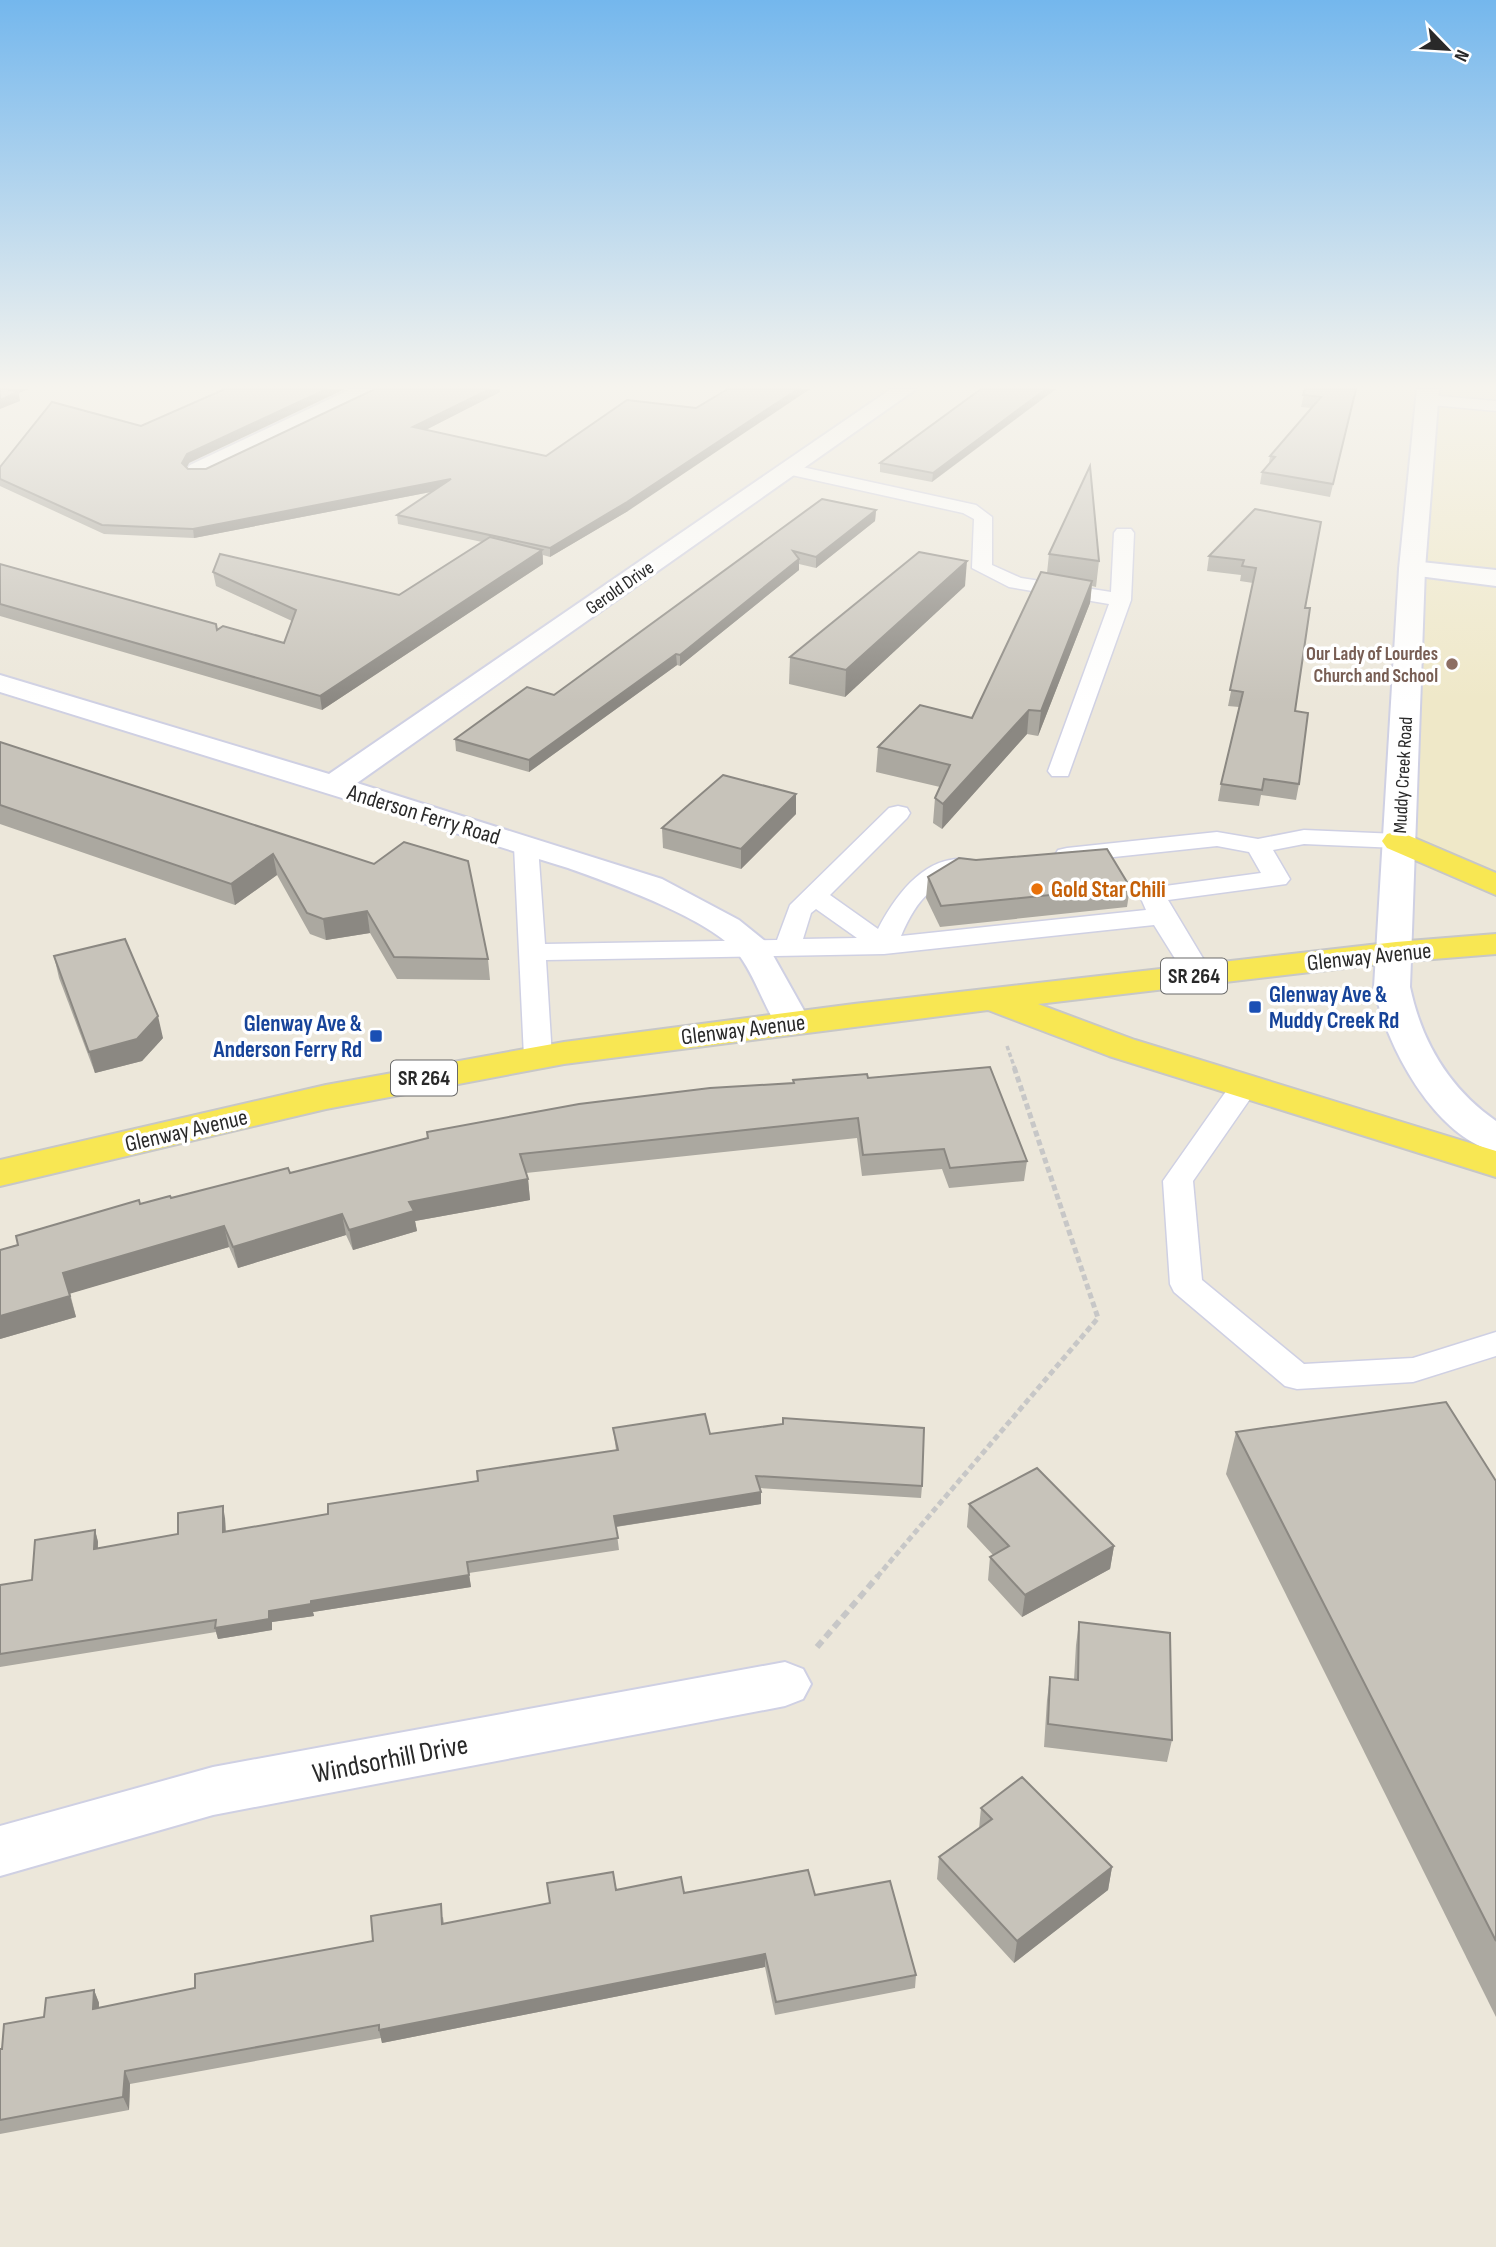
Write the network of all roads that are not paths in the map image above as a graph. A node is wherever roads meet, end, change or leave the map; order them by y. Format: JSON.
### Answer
{"nodes":[{"id":1,"x":758,"y":494,"type":"edge"},
{"id":2,"x":901,"y":494,"type":"edge"},
{"id":3,"x":1419,"y":494,"type":"edge"},
{"id":4,"x":1124,"y":533,"type":"dead end"},
{"id":5,"x":1412,"y":569,"type":"junction"},
{"id":6,"x":1496,"y":578,"type":"edge"},
{"id":7,"x":1121,"y":600,"type":"junction"},
{"id":8,"x":0,"y":683,"type":"edge"},
{"id":9,"x":1060,"y":771,"type":"dead end"},
{"id":10,"x":333,"y":786,"type":"junction"},
{"id":11,"x":898,"y":813,"type":"dead end"},
{"id":12,"x":1398,"y":841,"type":"junction"},
{"id":13,"x":526,"y":846,"type":"junction"},
{"id":14,"x":1258,"y":846,"type":"junction"},
{"id":15,"x":1039,"y":858,"type":"edge"},
{"id":16,"x":984,"y":864,"type":"edge"},
{"id":17,"x":1496,"y":885,"type":"edge"},
{"id":18,"x":814,"y":896,"type":"junction"},
{"id":19,"x":1162,"y":916,"type":"junction"},
{"id":20,"x":1496,"y":944,"type":"edge"},
{"id":21,"x":788,"y":946,"type":"junction"},
{"id":22,"x":884,"y":946,"type":"junction"},
{"id":23,"x":753,"y":948,"type":"junction"},
{"id":24,"x":532,"y":952,"type":"junction"},
{"id":25,"x":1396,"y":952,"type":"junction"},
{"id":26,"x":1199,"y":975,"type":"junction"},
{"id":27,"x":992,"y":999,"type":"junction"},
{"id":28,"x":793,"y":1023,"type":"junction"},
{"id":29,"x":538,"y":1057,"type":"junction"},
{"id":30,"x":1244,"y":1086,"type":"junction"},
{"id":31,"x":1496,"y":1140,"type":"edge"},
{"id":32,"x":1496,"y":1164,"type":"edge"},
{"id":33,"x":0,"y":1173,"type":"edge"},
{"id":34,"x":1496,"y":1344,"type":"edge"},
{"id":35,"x":785,"y":1684,"type":"road end"},
{"id":36,"x":0,"y":1851,"type":"edge"}],
"edges":[{"from":1,"to":10,"type":"street","name":"Gerold Drive"},
{"from":2,"to":7,"type":"lane"},
{"from":3,"to":5,"type":"street","name":"Muddy Creek Road"},
{"from":4,"to":7,"type":"lane"},
{"from":5,"to":6,"type":"street"},
{"from":5,"to":12,"type":"street","name":"Muddy Creek Road"},
{"from":7,"to":9,"type":"lane"},
{"from":8,"to":10,"type":"street","name":"Anderson Ferry Road"},
{"from":10,"to":13,"type":"street","name":"Anderson Ferry Road"},
{"from":11,"to":18,"type":"lane"},
{"from":12,"to":14,"type":"lane"},
{"from":12,"to":17,"type":"main road"},
{"from":12,"to":25,"type":"street","name":"Muddy Creek Road"},
{"from":13,"to":23,"type":"street","name":"Anderson Ferry Road"},
{"from":13,"to":24,"type":"lane"},
{"from":14,"to":15,"type":"lane"},
{"from":14,"to":19,"type":"lane"},
{"from":16,"to":22,"type":"lane"},
{"from":18,"to":21,"type":"lane"},
{"from":18,"to":22,"type":"lane"},
{"from":19,"to":22,"type":"lane"},
{"from":19,"to":26,"type":"lane"},
{"from":20,"to":25,"type":"main road","name":"Glenway Avenue","number":"SR 264"},
{"from":21,"to":22,"type":"lane"},
{"from":21,"to":23,"type":"lane"},
{"from":23,"to":24,"type":"lane"},
{"from":23,"to":28,"type":"street","name":"Anderson Ferry Road"},
{"from":24,"to":29,"type":"lane"},
{"from":25,"to":26,"type":"main road","name":"Glenway Avenue","number":"SR 264"},
{"from":25,"to":31,"type":"street","name":"Muddy Creek Road"},
{"from":26,"to":27,"type":"main road","name":"Glenway Avenue","number":"SR 264"},
{"from":27,"to":28,"type":"main road","name":"Glenway Avenue","number":"SR 264"},
{"from":27,"to":30,"type":"main road"},
{"from":28,"to":29,"type":"main road","name":"Glenway Avenue","number":"SR 264"},
{"from":29,"to":33,"type":"main road","name":"Glenway Avenue","number":"SR 264"},
{"from":30,"to":32,"type":"main road"},
{"from":30,"to":34,"type":"lane"},
{"from":35,"to":36,"type":"street","name":"Windsorhill Drive"}]}
